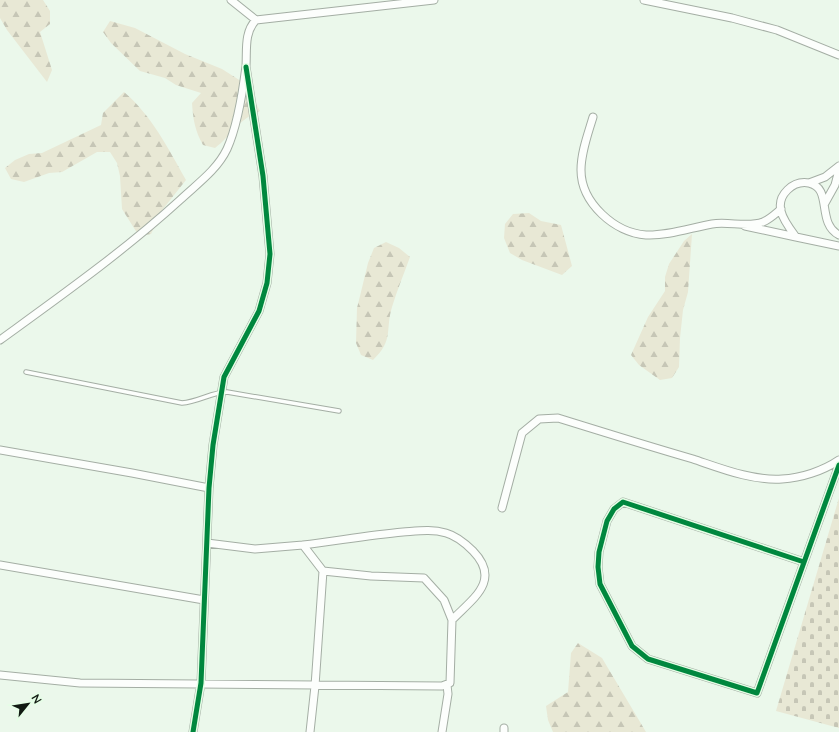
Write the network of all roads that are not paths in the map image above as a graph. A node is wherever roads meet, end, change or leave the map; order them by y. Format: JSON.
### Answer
{"nodes":[{"id":1,"x":231,"y":0,"type":"edge"},
{"id":2,"x":434,"y":0,"type":"edge"},
{"id":3,"x":644,"y":0,"type":"edge"},
{"id":4,"x":256,"y":20,"type":"junction"},
{"id":5,"x":839,"y":55,"type":"edge"},
{"id":6,"x":246,"y":67,"type":"junction"},
{"id":7,"x":593,"y":117,"type":"dead end"},
{"id":8,"x":839,"y":166,"type":"edge"},
{"id":9,"x":839,"y":170,"type":"edge"},
{"id":10,"x":809,"y":183,"type":"junction"},
{"id":11,"x":825,"y":203,"type":"junction"},
{"id":12,"x":780,"y":209,"type":"junction"},
{"id":13,"x":735,"y":224,"type":"junction"},
{"id":14,"x":839,"y":235,"type":"edge"},
{"id":15,"x":796,"y":237,"type":"junction"},
{"id":16,"x":839,"y":246,"type":"edge"},
{"id":17,"x":0,"y":340,"type":"edge"},
{"id":18,"x":26,"y":372,"type":"dead end"},
{"id":19,"x":221,"y":392,"type":"junction"},
{"id":20,"x":339,"y":411,"type":"dead end"},
{"id":21,"x":0,"y":450,"type":"edge"},
{"id":22,"x":839,"y":460,"type":"edge"},
{"id":23,"x":839,"y":465,"type":"edge"},
{"id":24,"x":208,"y":488,"type":"junction"},
{"id":25,"x":502,"y":508,"type":"dead end"},
{"id":26,"x":207,"y":543,"type":"junction"},
{"id":27,"x":303,"y":546,"type":"junction"},
{"id":28,"x":804,"y":562,"type":"junction"},
{"id":29,"x":0,"y":565,"type":"edge"},
{"id":30,"x":323,"y":571,"type":"junction"},
{"id":31,"x":204,"y":600,"type":"junction"},
{"id":32,"x":452,"y":620,"type":"junction"},
{"id":33,"x":0,"y":675,"type":"edge"},
{"id":34,"x":201,"y":684,"type":"junction"},
{"id":35,"x":447,"y":685,"type":"junction"},
{"id":36,"x":315,"y":686,"type":"junction"},
{"id":37,"x":193,"y":732,"type":"edge"},
{"id":38,"x":310,"y":732,"type":"edge"},
{"id":39,"x":442,"y":732,"type":"edge"}],
"edges":[{"from":1,"to":4,"type":"street"},
{"from":2,"to":4,"type":"street"},
{"from":3,"to":5,"type":"street"},
{"from":4,"to":6,"type":"street"},
{"from":6,"to":17,"type":"street"},
{"from":6,"to":19,"type":"street"},
{"from":7,"to":13,"type":"street"},
{"from":8,"to":10,"type":"street"},
{"from":9,"to":11,"type":"street"},
{"from":10,"to":11,"type":"street"},
{"from":10,"to":12,"type":"street"},
{"from":11,"to":14,"type":"street"},
{"from":12,"to":13,"type":"street"},
{"from":12,"to":15,"type":"street"},
{"from":13,"to":15,"type":"street"},
{"from":15,"to":16,"type":"street"},
{"from":18,"to":19,"type":"lane"},
{"from":19,"to":20,"type":"lane"},
{"from":19,"to":24,"type":"street"},
{"from":21,"to":24,"type":"street"},
{"from":22,"to":25,"type":"street"},
{"from":23,"to":28,"type":"street"},
{"from":24,"to":26,"type":"street"},
{"from":26,"to":27,"type":"street"},
{"from":26,"to":31,"type":"street"},
{"from":27,"to":30,"type":"street"},
{"from":27,"to":32,"type":"street"},
{"from":28,"to":28,"type":"street"},
{"from":29,"to":31,"type":"street"},
{"from":30,"to":32,"type":"street"},
{"from":30,"to":36,"type":"street"},
{"from":31,"to":34,"type":"street"},
{"from":32,"to":35,"type":"street"},
{"from":33,"to":34,"type":"street"},
{"from":34,"to":36,"type":"street"},
{"from":34,"to":37,"type":"street"},
{"from":35,"to":36,"type":"street"},
{"from":35,"to":39,"type":"street"},
{"from":36,"to":38,"type":"street"}]}
